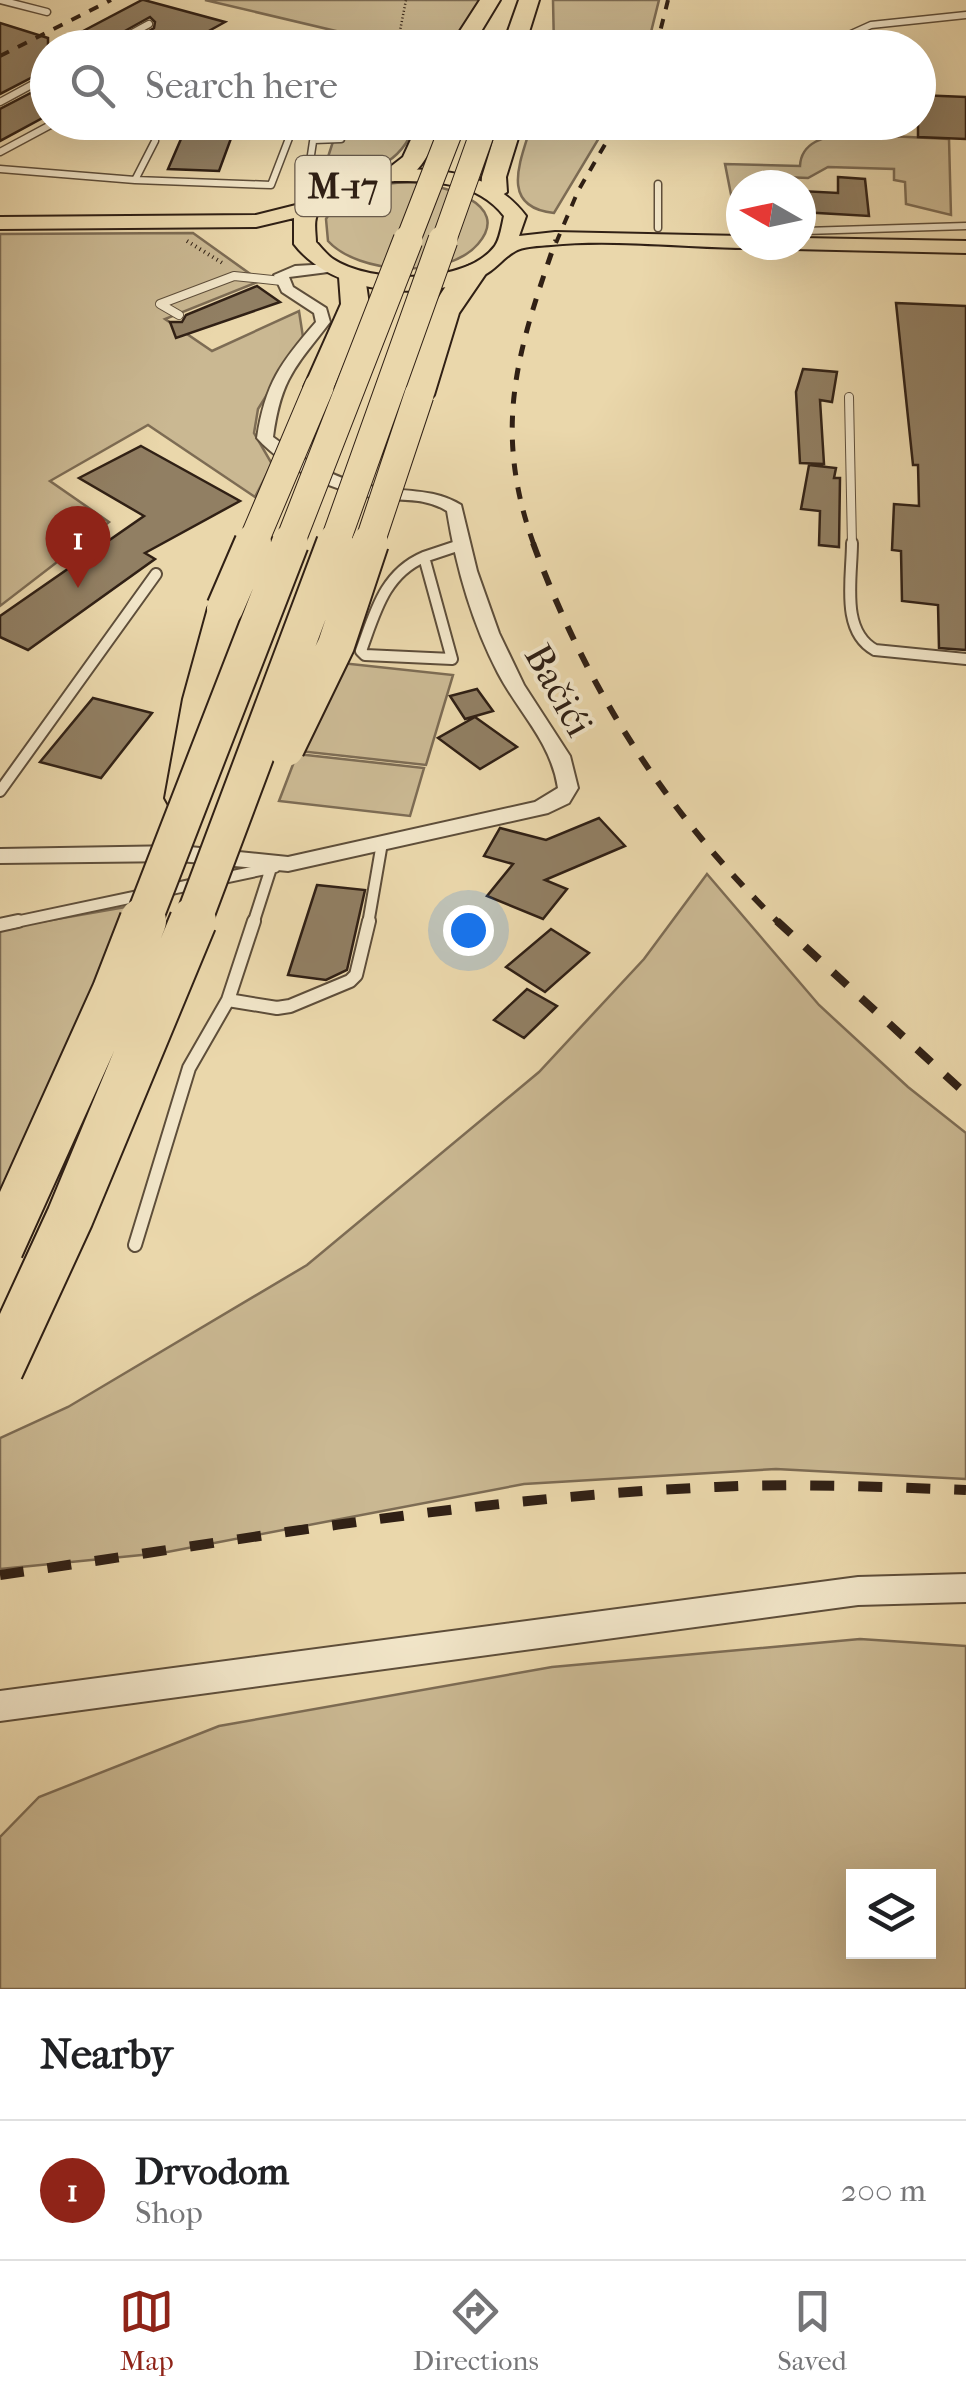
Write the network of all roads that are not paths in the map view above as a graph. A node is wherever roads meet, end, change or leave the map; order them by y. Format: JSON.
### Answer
{"nodes":[{"id":1,"x":0,"y":0,"type":"edge"},
{"id":2,"x":490,"y":0,"type":"edge"},
{"id":3,"x":502,"y":0,"type":"edge"},
{"id":4,"x":529,"y":0,"type":"edge"},
{"id":5,"x":540,"y":0,"type":"edge"},
{"id":6,"x":48,"y":12,"type":"dead end"},
{"id":7,"x":966,"y":14,"type":"edge"},
{"id":8,"x":150,"y":24,"type":"dead end"},
{"id":9,"x":139,"y":30,"type":"edge"},
{"id":10,"x":471,"y":30,"type":"edge"},
{"id":11,"x":491,"y":30,"type":"edge"},
{"id":12,"x":523,"y":30,"type":"edge"},
{"id":13,"x":527,"y":30,"type":"edge"},
{"id":14,"x":855,"y":30,"type":"edge"},
{"id":15,"x":30,"y":86,"type":"edge"},
{"id":16,"x":0,"y":102,"type":"edge"},
{"id":17,"x":30,"y":136,"type":"edge"},
{"id":18,"x":289,"y":140,"type":"edge"},
{"id":19,"x":314,"y":140,"type":"joint"},
{"id":20,"x":339,"y":140,"type":"edge"},
{"id":21,"x":423,"y":140,"type":"edge"},
{"id":22,"x":447,"y":140,"type":"edge"},
{"id":23,"x":480,"y":140,"type":"edge"},
{"id":24,"x":505,"y":140,"type":"edge"},
{"id":25,"x":155,"y":141,"type":"dead end"},
{"id":26,"x":0,"y":152,"type":"edge"},
{"id":27,"x":310,"y":162,"type":"junction"},
{"id":28,"x":0,"y":169,"type":"edge"},
{"id":29,"x":380,"y":177,"type":"junction"},
{"id":30,"x":135,"y":180,"type":"junction"},
{"id":31,"x":658,"y":184,"type":"dead end"},
{"id":32,"x":494,"y":192,"type":"junction"},
{"id":33,"x":319,"y":201,"type":"junction"},
{"id":34,"x":515,"y":216,"type":"junction"},
{"id":35,"x":256,"y":221,"type":"junction"},
{"id":36,"x":0,"y":223,"type":"edge"},
{"id":37,"x":966,"y":226,"type":"edge"},
{"id":38,"x":658,"y":228,"type":"junction"},
{"id":39,"x":726,"y":230,"type":"edge"},
{"id":40,"x":966,"y":234,"type":"edge"},
{"id":41,"x":816,"y":235,"type":"edge"},
{"id":42,"x":816,"y":236,"type":"edge"},
{"id":43,"x":816,"y":237,"type":"edge"},
{"id":44,"x":726,"y":242,"type":"edge"},
{"id":45,"x":304,"y":243,"type":"junction"},
{"id":46,"x":511,"y":244,"type":"junction"},
{"id":47,"x":966,"y":247,"type":"edge"},
{"id":48,"x":474,"y":272,"type":"junction"},
{"id":49,"x":342,"y":273,"type":"junction"},
{"id":50,"x":282,"y":278,"type":"junction"},
{"id":51,"x":179,"y":315,"type":"dead end"},
{"id":52,"x":849,"y":398,"type":"dead end"},
{"id":53,"x":460,"y":545,"type":"junction"},
{"id":54,"x":424,"y":556,"type":"junction"},
{"id":55,"x":156,"y":574,"type":"dead end"},
{"id":56,"x":966,"y":659,"type":"edge"},
{"id":57,"x":0,"y":790,"type":"edge"},
{"id":58,"x":179,"y":825,"type":"junction"},
{"id":59,"x":382,"y":843,"type":"junction"},
{"id":60,"x":0,"y":856,"type":"edge"},
{"id":61,"x":280,"y":866,"type":"junction"},
{"id":62,"x":0,"y":925,"type":"edge"},
{"id":63,"x":228,"y":1000,"type":"junction"},
{"id":64,"x":135,"y":1246,"type":"dead end"},
{"id":65,"x":0,"y":1248,"type":"edge"},
{"id":66,"x":0,"y":1372,"type":"edge"},
{"id":67,"x":966,"y":1588,"type":"edge"},
{"id":68,"x":0,"y":1706,"type":"edge"}],
"edges":[{"from":1,"to":6,"type":"lane"},
{"from":2,"to":10,"type":"highway"},
{"from":3,"to":11,"type":"highway"},
{"from":4,"to":12,"type":"highway"},
{"from":5,"to":13,"type":"highway"},
{"from":7,"to":14,"type":"lane"},
{"from":8,"to":9,"type":"lane"},
{"from":15,"to":16,"type":"lane"},
{"from":17,"to":26,"type":"lane"},
{"from":18,"to":30,"type":"lane"},
{"from":19,"to":20,"type":"lane"},
{"from":19,"to":27,"type":"lane"},
{"from":21,"to":29,"type":"highway"},
{"from":22,"to":58,"type":"highway","bridge":true},
{"from":23,"to":66,"type":"highway","bridge":true},
{"from":24,"to":32,"type":"highway"},
{"from":25,"to":30,"type":"lane"},
{"from":27,"to":29,"type":"lane"},
{"from":27,"to":33,"type":"lane"},
{"from":28,"to":30,"type":"lane"},
{"from":29,"to":32,"type":"main road","number":"M-17"},
{"from":29,"to":33,"type":"main road","number":"M-17"},
{"from":31,"to":38,"type":"lane"},
{"from":32,"to":34,"type":"main road"},
{"from":33,"to":35,"type":"main road","number":"M-17"},
{"from":33,"to":45,"type":"main road","number":"M-17"},
{"from":34,"to":38,"type":"main road"},
{"from":34,"to":46,"type":"main road"},
{"from":35,"to":36,"type":"main road","number":"M-17"},
{"from":35,"to":45,"type":"main road","number":"M-17"},
{"from":37,"to":41,"type":"lane"},
{"from":38,"to":39,"type":"main road"},
{"from":40,"to":42,"type":"main road"},
{"from":43,"to":47,"type":"main road"},
{"from":44,"to":46,"type":"main road"},
{"from":45,"to":49,"type":"main road","number":"M-17"},
{"from":45,"to":50,"type":"street"},
{"from":46,"to":48,"type":"main road"},
{"from":48,"to":49,"type":"main road"},
{"from":48,"to":66,"type":"highway","bridge":true},
{"from":49,"to":50,"type":"street"},
{"from":49,"to":58,"type":"highway","bridge":true},
{"from":50,"to":51,"type":"lane"},
{"from":50,"to":53,"type":"street","name":"Bačići"},
{"from":52,"to":56,"type":"lane"},
{"from":53,"to":54,"type":"lane"},
{"from":53,"to":59,"type":"street","name":"Bačići"},
{"from":54,"to":54,"type":"lane"},
{"from":55,"to":57,"type":"lane"},
{"from":58,"to":65,"type":"highway","bridge":true},
{"from":59,"to":61,"type":"street","name":"Bačići"},
{"from":59,"to":63,"type":"lane"},
{"from":60,"to":61,"type":"street"},
{"from":61,"to":62,"type":"lane","name":"Bačići"},
{"from":61,"to":63,"type":"lane"},
{"from":63,"to":64,"type":"lane"},
{"from":67,"to":68,"type":"street"}]}
